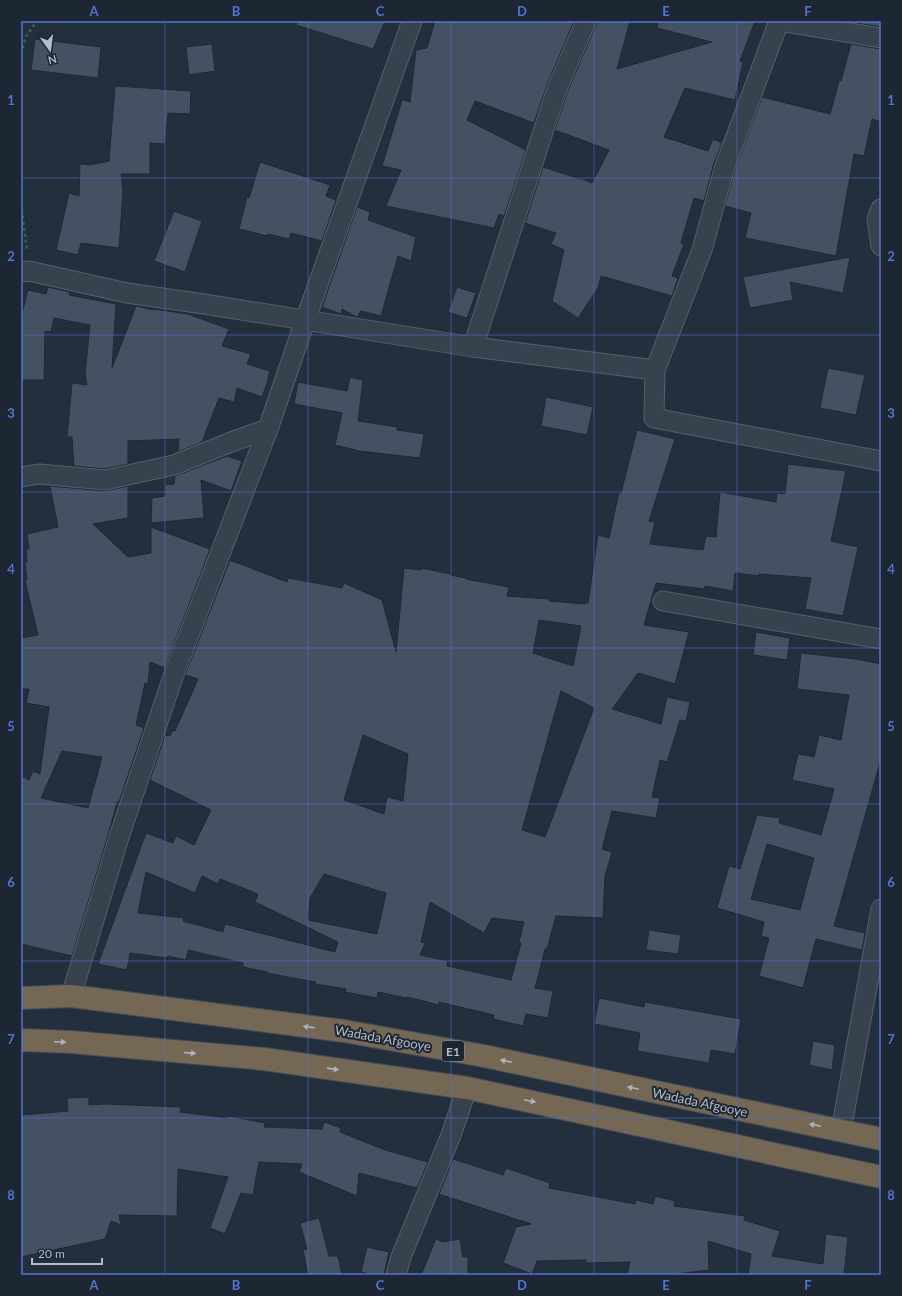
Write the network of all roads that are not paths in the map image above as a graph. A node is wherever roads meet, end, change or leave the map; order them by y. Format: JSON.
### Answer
{"nodes":[{"id":1,"x":412,"y":21,"type":"edge"},
{"id":2,"x":586,"y":21,"type":"edge"},
{"id":3,"x":779,"y":21,"type":"edge"},
{"id":4,"x":881,"y":38,"type":"edge"},
{"id":5,"x":881,"y":209,"type":"edge"},
{"id":6,"x":881,"y":246,"type":"edge"},
{"id":7,"x":25,"y":271,"type":"edge"},
{"id":8,"x":305,"y":320,"type":"junction"},
{"id":9,"x":473,"y":347,"type":"junction"},
{"id":10,"x":655,"y":370,"type":"junction"},
{"id":11,"x":268,"y":429,"type":"junction"},
{"id":12,"x":881,"y":461,"type":"edge"},
{"id":13,"x":21,"y":477,"type":"edge"},
{"id":14,"x":663,"y":601,"type":"dead end"},
{"id":15,"x":881,"y":639,"type":"edge"},
{"id":16,"x":881,"y":909,"type":"edge"},
{"id":17,"x":72,"y":996,"type":"junction"},
{"id":18,"x":21,"y":998,"type":"edge"},
{"id":19,"x":21,"y":1040,"type":"edge"},
{"id":20,"x":467,"y":1088,"type":"junction"},
{"id":21,"x":841,"y":1131,"type":"junction"},
{"id":22,"x":881,"y":1139,"type":"edge"},
{"id":23,"x":881,"y":1177,"type":"edge"},
{"id":24,"x":396,"y":1275,"type":"edge"}],
"edges":[{"from":1,"to":8,"type":"street"},
{"from":2,"to":9,"type":"street"},
{"from":3,"to":4,"type":"street"},
{"from":3,"to":10,"type":"street"},
{"from":5,"to":6,"type":"street"},
{"from":7,"to":8,"type":"street"},
{"from":8,"to":9,"type":"street"},
{"from":8,"to":11,"type":"street"},
{"from":9,"to":10,"type":"street"},
{"from":10,"to":12,"type":"street"},
{"from":11,"to":13,"type":"street"},
{"from":11,"to":17,"type":"street"},
{"from":14,"to":15,"type":"street"},
{"from":16,"to":21,"type":"street"},
{"from":17,"to":18,"type":"highway","name":"Wadada Afgooye","number":"E1"},
{"from":21,"to":17,"type":"highway","name":"Wadada Afgooye","number":"E1","one_way":true},
{"from":19,"to":20,"type":"highway","one_way":true},
{"from":20,"to":23,"type":"highway","one_way":true},
{"from":20,"to":24,"type":"street"},
{"from":21,"to":22,"type":"highway","name":"Wadada Afgooye","number":"E1"}]}
